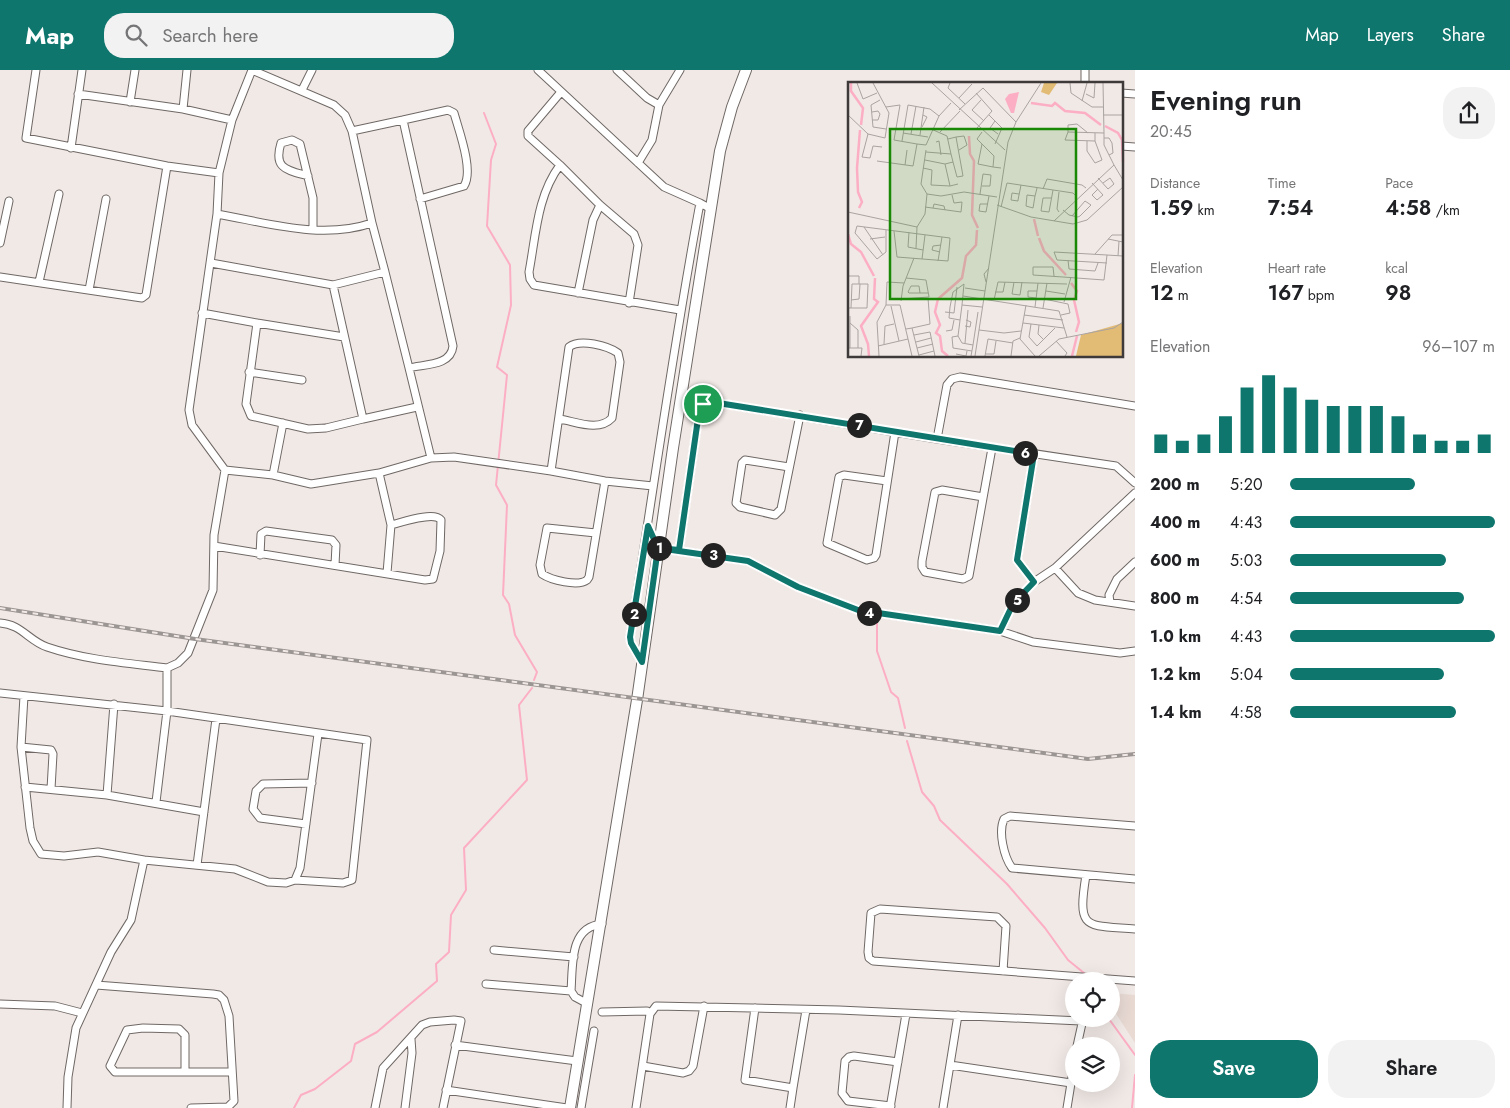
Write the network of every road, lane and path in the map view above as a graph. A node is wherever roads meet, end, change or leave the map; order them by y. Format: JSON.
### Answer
{"nodes":[{"id":1,"x":36,"y":70,"type":"edge"},
{"id":2,"x":82,"y":70,"type":"edge"},
{"id":3,"x":136,"y":70,"type":"edge"},
{"id":4,"x":187,"y":70,"type":"edge"},
{"id":5,"x":252,"y":70,"type":"edge"},
{"id":6,"x":312,"y":70,"type":"edge"},
{"id":7,"x":538,"y":70,"type":"edge"},
{"id":8,"x":616,"y":70,"type":"edge"},
{"id":9,"x":680,"y":70,"type":"edge"},
{"id":10,"x":746,"y":70,"type":"edge"},
{"id":11,"x":302,"y":90,"type":"junction"},
{"id":12,"x":561,"y":92,"type":"junction"},
{"id":13,"x":1122,"y":93,"type":"edge"},
{"id":14,"x":78,"y":94,"type":"junction"},
{"id":15,"x":1135,"y":94,"type":"edge"},
{"id":16,"x":130,"y":102,"type":"junction"},
{"id":17,"x":659,"y":105,"type":"junction"},
{"id":18,"x":183,"y":109,"type":"junction"},
{"id":19,"x":232,"y":120,"type":"junction"},
{"id":20,"x":402,"y":120,"type":"junction"},
{"id":21,"x":352,"y":131,"type":"junction"},
{"id":22,"x":1122,"y":146,"type":"edge"},
{"id":23,"x":1135,"y":147,"type":"edge"},
{"id":24,"x":71,"y":148,"type":"junction"},
{"id":25,"x":638,"y":163,"type":"junction"},
{"id":26,"x":560,"y":165,"type":"junction"},
{"id":27,"x":167,"y":166,"type":"junction"},
{"id":28,"x":219,"y":173,"type":"junction"},
{"id":29,"x":308,"y":176,"type":"junction"},
{"id":30,"x":59,"y":194,"type":"dead end"},
{"id":31,"x":420,"y":199,"type":"junction"},
{"id":32,"x":106,"y":200,"type":"dead end"},
{"id":33,"x":9,"y":202,"type":"dead end"},
{"id":34,"x":700,"y":203,"type":"junction"},
{"id":35,"x":600,"y":205,"type":"junction"},
{"id":36,"x":711,"y":209,"type":"junction"},
{"id":37,"x":217,"y":214,"type":"junction"},
{"id":38,"x":372,"y":223,"type":"junction"},
{"id":39,"x":313,"y":230,"type":"junction"},
{"id":40,"x":0,"y":243,"type":"edge"},
{"id":41,"x":210,"y":264,"type":"junction"},
{"id":42,"x":385,"y":272,"type":"junction"},
{"id":43,"x":0,"y":277,"type":"edge"},
{"id":44,"x":40,"y":282,"type":"junction"},
{"id":45,"x":333,"y":285,"type":"junction"},
{"id":46,"x":89,"y":290,"type":"junction"},
{"id":47,"x":578,"y":293,"type":"junction"},
{"id":48,"x":629,"y":303,"type":"junction"},
{"id":49,"x":202,"y":313,"type":"junction"},
{"id":50,"x":680,"y":314,"type":"junction"},
{"id":51,"x":694,"y":320,"type":"junction"},
{"id":52,"x":257,"y":323,"type":"junction"},
{"id":53,"x":344,"y":337,"type":"junction"},
{"id":54,"x":409,"y":368,"type":"junction"},
{"id":55,"x":249,"y":372,"type":"junction"},
{"id":56,"x":302,"y":380,"type":"dead end"},
{"id":57,"x":1135,"y":406,"type":"edge"},
{"id":58,"x":417,"y":407,"type":"junction"},
{"id":59,"x":800,"y":415,"type":"junction"},
{"id":60,"x":363,"y":419,"type":"junction"},
{"id":61,"x":560,"y":419,"type":"junction"},
{"id":62,"x":283,"y":423,"type":"junction"},
{"id":63,"x":895,"y":432,"type":"junction"},
{"id":64,"x":937,"y":439,"type":"junction"},
{"id":65,"x":673,"y":448,"type":"junction"},
{"id":66,"x":992,"y":448,"type":"junction"},
{"id":67,"x":1034,"y":454,"type":"junction"},
{"id":68,"x":658,"y":456,"type":"junction"},
{"id":69,"x":431,"y":458,"type":"junction"},
{"id":70,"x":789,"y":467,"type":"junction"},
{"id":71,"x":225,"y":470,"type":"junction"},
{"id":72,"x":551,"y":471,"type":"junction"},
{"id":73,"x":379,"y":473,"type":"junction"},
{"id":74,"x":273,"y":475,"type":"junction"},
{"id":75,"x":887,"y":480,"type":"junction"},
{"id":76,"x":605,"y":481,"type":"junction"},
{"id":77,"x":1135,"y":484,"type":"edge"},
{"id":78,"x":653,"y":486,"type":"junction"},
{"id":79,"x":1135,"y":493,"type":"edge"},
{"id":80,"x":983,"y":496,"type":"junction"},
{"id":81,"x":392,"y":525,"type":"junction"},
{"id":82,"x":648,"y":526,"type":"junction"},
{"id":83,"x":596,"y":533,"type":"junction"},
{"id":84,"x":214,"y":546,"type":"junction"},
{"id":85,"x":658,"y":548,"type":"junction"},
{"id":86,"x":679,"y":550,"type":"junction"},
{"id":87,"x":260,"y":555,"type":"junction"},
{"id":88,"x":1135,"y":562,"type":"edge"},
{"id":89,"x":335,"y":565,"type":"junction"},
{"id":90,"x":1055,"y":568,"type":"junction"},
{"id":91,"x":388,"y":573,"type":"junction"},
{"id":92,"x":1034,"y":582,"type":"junction"},
{"id":93,"x":1110,"y":602,"type":"junction"},
{"id":94,"x":1135,"y":606,"type":"edge"},
{"id":95,"x":0,"y":623,"type":"edge"},
{"id":96,"x":1000,"y":631,"type":"junction"},
{"id":97,"x":1135,"y":651,"type":"edge"},
{"id":98,"x":642,"y":662,"type":"junction"},
{"id":99,"x":166,"y":668,"type":"junction"},
{"id":100,"x":0,"y":693,"type":"edge"},
{"id":101,"x":24,"y":696,"type":"junction"},
{"id":102,"x":114,"y":704,"type":"junction"},
{"id":103,"x":167,"y":711,"type":"junction"},
{"id":104,"x":216,"y":719,"type":"junction"},
{"id":105,"x":318,"y":734,"type":"junction"},
{"id":106,"x":21,"y":747,"type":"junction"},
{"id":107,"x":312,"y":783,"type":"junction"},
{"id":108,"x":25,"y":788,"type":"junction"},
{"id":109,"x":51,"y":789,"type":"junction"},
{"id":110,"x":107,"y":795,"type":"junction"},
{"id":111,"x":156,"y":802,"type":"junction"},
{"id":112,"x":204,"y":812,"type":"junction"},
{"id":113,"x":306,"y":824,"type":"junction"},
{"id":114,"x":1135,"y":826,"type":"edge"},
{"id":115,"x":144,"y":860,"type":"junction"},
{"id":116,"x":197,"y":865,"type":"junction"},
{"id":117,"x":300,"y":868,"type":"junction"},
{"id":118,"x":1086,"y":875,"type":"junction"},
{"id":119,"x":295,"y":880,"type":"junction"},
{"id":120,"x":308,"y":880,"type":"junction"},
{"id":121,"x":1135,"y":880,"type":"edge"},
{"id":122,"x":602,"y":924,"type":"junction"},
{"id":123,"x":1135,"y":929,"type":"edge"},
{"id":124,"x":494,"y":950,"type":"dead end"},
{"id":125,"x":574,"y":957,"type":"junction"},
{"id":126,"x":1003,"y":971,"type":"junction"},
{"id":127,"x":1065,"y":977,"type":"edge"},
{"id":128,"x":1120,"y":981,"type":"edge"},
{"id":129,"x":1135,"y":981,"type":"edge"},
{"id":130,"x":486,"y":984,"type":"dead end"},
{"id":131,"x":96,"y":985,"type":"junction"},
{"id":132,"x":571,"y":991,"type":"junction"},
{"id":133,"x":0,"y":1004,"type":"edge"},
{"id":134,"x":588,"y":1004,"type":"junction"},
{"id":135,"x":704,"y":1006,"type":"junction"},
{"id":136,"x":755,"y":1008,"type":"junction"},
{"id":137,"x":806,"y":1010,"type":"junction"},
{"id":138,"x":647,"y":1011,"type":"dead end"},
{"id":139,"x":602,"y":1012,"type":"dead end"},
{"id":140,"x":82,"y":1013,"type":"junction"},
{"id":141,"x":906,"y":1014,"type":"junction"},
{"id":142,"x":958,"y":1015,"type":"junction"},
{"id":143,"x":1065,"y":1019,"type":"edge"},
{"id":144,"x":594,"y":1031,"type":"dead end"},
{"id":145,"x":411,"y":1039,"type":"junction"},
{"id":146,"x":455,"y":1045,"type":"junction"},
{"id":147,"x":577,"y":1061,"type":"junction"},
{"id":148,"x":898,"y":1062,"type":"junction"},
{"id":149,"x":950,"y":1065,"type":"junction"},
{"id":150,"x":643,"y":1066,"type":"junction"},
{"id":151,"x":185,"y":1072,"type":"junction"},
{"id":152,"x":231,"y":1072,"type":"junction"},
{"id":153,"x":1065,"y":1081,"type":"edge"},
{"id":154,"x":793,"y":1088,"type":"junction"},
{"id":155,"x":446,"y":1090,"type":"junction"},
{"id":156,"x":1069,"y":1092,"type":"edge"},
{"id":157,"x":233,"y":1106,"type":"edge"},
{"id":158,"x":890,"y":1107,"type":"edge"},
{"id":159,"x":67,"y":1108,"type":"edge"},
{"id":160,"x":191,"y":1108,"type":"edge"},
{"id":161,"x":375,"y":1108,"type":"edge"},
{"id":162,"x":405,"y":1108,"type":"edge"},
{"id":163,"x":444,"y":1108,"type":"edge"},
{"id":164,"x":568,"y":1108,"type":"edge"},
{"id":165,"x":581,"y":1108,"type":"edge"},
{"id":166,"x":636,"y":1108,"type":"edge"},
{"id":167,"x":790,"y":1108,"type":"edge"},
{"id":168,"x":943,"y":1108,"type":"edge"},
{"id":169,"x":1067,"y":1108,"type":"edge"}],
"edges":[{"from":1,"to":24,"type":"street"},
{"from":2,"to":14,"type":"street"},
{"from":3,"to":16,"type":"street"},
{"from":4,"to":18,"type":"street"},
{"from":5,"to":11,"type":"street"},
{"from":5,"to":19,"type":"street"},
{"from":6,"to":11,"type":"street"},
{"from":7,"to":12,"type":"street"},
{"from":8,"to":17,"type":"street"},
{"from":9,"to":17,"type":"street"},
{"from":10,"to":36,"type":"street"},
{"from":11,"to":21,"type":"street"},
{"from":12,"to":25,"type":"street"},
{"from":12,"to":26,"type":"street"},
{"from":13,"to":15,"type":"street"},
{"from":14,"to":16,"type":"street"},
{"from":14,"to":24,"type":"street"},
{"from":16,"to":18,"type":"street"},
{"from":17,"to":25,"type":"street"},
{"from":18,"to":19,"type":"street"},
{"from":19,"to":28,"type":"street"},
{"from":20,"to":21,"type":"street"},
{"from":20,"to":31,"type":"street"},
{"from":20,"to":31,"type":"street"},
{"from":21,"to":38,"type":"street"},
{"from":22,"to":23,"type":"street"},
{"from":24,"to":27,"type":"street"},
{"from":25,"to":34,"type":"street"},
{"from":26,"to":35,"type":"street"},
{"from":26,"to":47,"type":"street"},
{"from":27,"to":28,"type":"street"},
{"from":27,"to":46,"type":"street"},
{"from":28,"to":37,"type":"street"},
{"from":29,"to":29,"type":"street"},
{"from":29,"to":39,"type":"street"},
{"from":30,"to":44,"type":"street"},
{"from":31,"to":54,"type":"street"},
{"from":32,"to":46,"type":"street"},
{"from":33,"to":40,"type":"street"},
{"from":34,"to":36,"type":"street"},
{"from":34,"to":50,"type":"street"},
{"from":35,"to":47,"type":"street"},
{"from":35,"to":48,"type":"street"},
{"from":36,"to":51,"type":"street"},
{"from":37,"to":39,"type":"street"},
{"from":37,"to":41,"type":"street"},
{"from":38,"to":39,"type":"street"},
{"from":38,"to":42,"type":"street"},
{"from":41,"to":45,"type":"street"},
{"from":41,"to":49,"type":"street"},
{"from":42,"to":45,"type":"street"},
{"from":42,"to":54,"type":"street"},
{"from":43,"to":44,"type":"street"},
{"from":44,"to":46,"type":"street"},
{"from":45,"to":53,"type":"street"},
{"from":47,"to":48,"type":"street"},
{"from":48,"to":50,"type":"street"},
{"from":49,"to":52,"type":"street"},
{"from":49,"to":71,"type":"street"},
{"from":50,"to":51,"type":"street"},
{"from":50,"to":68,"type":"street"},
{"from":51,"to":65,"type":"street"},
{"from":52,"to":53,"type":"street"},
{"from":52,"to":55,"type":"street"},
{"from":53,"to":60,"type":"street"},
{"from":54,"to":58,"type":"street"},
{"from":55,"to":56,"type":"street"},
{"from":55,"to":62,"type":"street"},
{"from":57,"to":64,"type":"street"},
{"from":58,"to":60,"type":"street"},
{"from":58,"to":69,"type":"street"},
{"from":59,"to":63,"type":"street"},
{"from":59,"to":70,"type":"street"},
{"from":59,"to":86,"type":"street"},
{"from":60,"to":62,"type":"street"},
{"from":61,"to":61,"type":"street"},
{"from":61,"to":72,"type":"street"},
{"from":62,"to":74,"type":"street"},
{"from":63,"to":64,"type":"street"},
{"from":63,"to":75,"type":"street"},
{"from":64,"to":66,"type":"street"},
{"from":65,"to":68,"type":"street"},
{"from":65,"to":85,"type":"street"},
{"from":66,"to":67,"type":"street"},
{"from":66,"to":80,"type":"street"},
{"from":67,"to":77,"type":"street"},
{"from":67,"to":92,"type":"street"},
{"from":68,"to":78,"type":"street"},
{"from":69,"to":72,"type":"street"},
{"from":69,"to":73,"type":"street"},
{"from":70,"to":70,"type":"street"},
{"from":71,"to":74,"type":"street"},
{"from":71,"to":84,"type":"street"},
{"from":72,"to":76,"type":"street"},
{"from":73,"to":74,"type":"street"},
{"from":73,"to":81,"type":"street"},
{"from":75,"to":75,"type":"street"},
{"from":76,"to":78,"type":"street"},
{"from":76,"to":83,"type":"street"},
{"from":78,"to":82,"type":"street"},
{"from":79,"to":90,"type":"street"},
{"from":80,"to":80,"type":"street"},
{"from":81,"to":91,"type":"street"},
{"from":81,"to":91,"type":"street"},
{"from":82,"to":85,"type":"street"},
{"from":82,"to":98,"type":"street"},
{"from":83,"to":83,"type":"street"},
{"from":84,"to":87,"type":"street"},
{"from":84,"to":99,"type":"street"},
{"from":85,"to":86,"type":"street"},
{"from":85,"to":98,"type":"street"},
{"from":86,"to":96,"type":"street"},
{"from":87,"to":89,"type":"street"},
{"from":87,"to":89,"type":"street"},
{"from":88,"to":93,"type":"street"},
{"from":89,"to":91,"type":"street"},
{"from":90,"to":92,"type":"street"},
{"from":90,"to":93,"type":"street"},
{"from":92,"to":96,"type":"street"},
{"from":93,"to":94,"type":"street"},
{"from":95,"to":99,"type":"street"},
{"from":96,"to":97,"type":"street"},
{"from":98,"to":122,"type":"street"},
{"from":99,"to":103,"type":"street"},
{"from":100,"to":101,"type":"street"},
{"from":101,"to":102,"type":"street"},
{"from":101,"to":106,"type":"street"},
{"from":102,"to":103,"type":"street"},
{"from":102,"to":110,"type":"street"},
{"from":103,"to":104,"type":"street"},
{"from":103,"to":111,"type":"street"},
{"from":104,"to":105,"type":"street"},
{"from":104,"to":112,"type":"street"},
{"from":105,"to":107,"type":"street"},
{"from":105,"to":120,"type":"street"},
{"from":106,"to":108,"type":"street"},
{"from":106,"to":109,"type":"street"},
{"from":107,"to":113,"type":"street"},
{"from":107,"to":113,"type":"street"},
{"from":108,"to":109,"type":"street"},
{"from":108,"to":115,"type":"street"},
{"from":109,"to":110,"type":"street"},
{"from":110,"to":111,"type":"street"},
{"from":111,"to":112,"type":"street"},
{"from":112,"to":116,"type":"street"},
{"from":113,"to":117,"type":"street"},
{"from":114,"to":118,"type":"street"},
{"from":115,"to":116,"type":"street"},
{"from":115,"to":131,"type":"street"},
{"from":116,"to":119,"type":"street"},
{"from":117,"to":119,"type":"street"},
{"from":117,"to":120,"type":"street"},
{"from":118,"to":121,"type":"street"},
{"from":118,"to":123,"type":"street"},
{"from":119,"to":120,"type":"street"},
{"from":122,"to":125,"type":"street"},
{"from":122,"to":134,"type":"street"},
{"from":124,"to":125,"type":"street"},
{"from":125,"to":132,"type":"street"},
{"from":126,"to":126,"type":"street"},
{"from":126,"to":127,"type":"street"},
{"from":128,"to":129,"type":"street"},
{"from":130,"to":132,"type":"street"},
{"from":131,"to":140,"type":"street"},
{"from":131,"to":152,"type":"street"},
{"from":132,"to":134,"type":"street"},
{"from":133,"to":140,"type":"street"},
{"from":134,"to":147,"type":"street"},
{"from":135,"to":136,"type":"street"},
{"from":135,"to":150,"type":"street"},
{"from":135,"to":150,"type":"street"},
{"from":136,"to":137,"type":"street"},
{"from":136,"to":154,"type":"street"},
{"from":137,"to":141,"type":"street"},
{"from":137,"to":154,"type":"street"},
{"from":138,"to":139,"type":"street"},
{"from":140,"to":159,"type":"street"},
{"from":141,"to":142,"type":"street"},
{"from":141,"to":148,"type":"street"},
{"from":142,"to":143,"type":"street"},
{"from":142,"to":149,"type":"street"},
{"from":144,"to":165,"type":"street"},
{"from":145,"to":146,"type":"street"},
{"from":145,"to":161,"type":"street"},
{"from":145,"to":162,"type":"street"},
{"from":146,"to":147,"type":"street"},
{"from":146,"to":155,"type":"street"},
{"from":147,"to":164,"type":"street"},
{"from":148,"to":158,"type":"street"},
{"from":148,"to":158,"type":"street"},
{"from":149,"to":153,"type":"street"},
{"from":149,"to":168,"type":"street"},
{"from":150,"to":166,"type":"street"},
{"from":151,"to":151,"type":"street"},
{"from":151,"to":152,"type":"street"},
{"from":152,"to":157,"type":"street"},
{"from":154,"to":167,"type":"street"},
{"from":155,"to":163,"type":"street"},
{"from":155,"to":164,"type":"street"},
{"from":156,"to":169,"type":"street"},
{"from":157,"to":160,"type":"street"}]}
